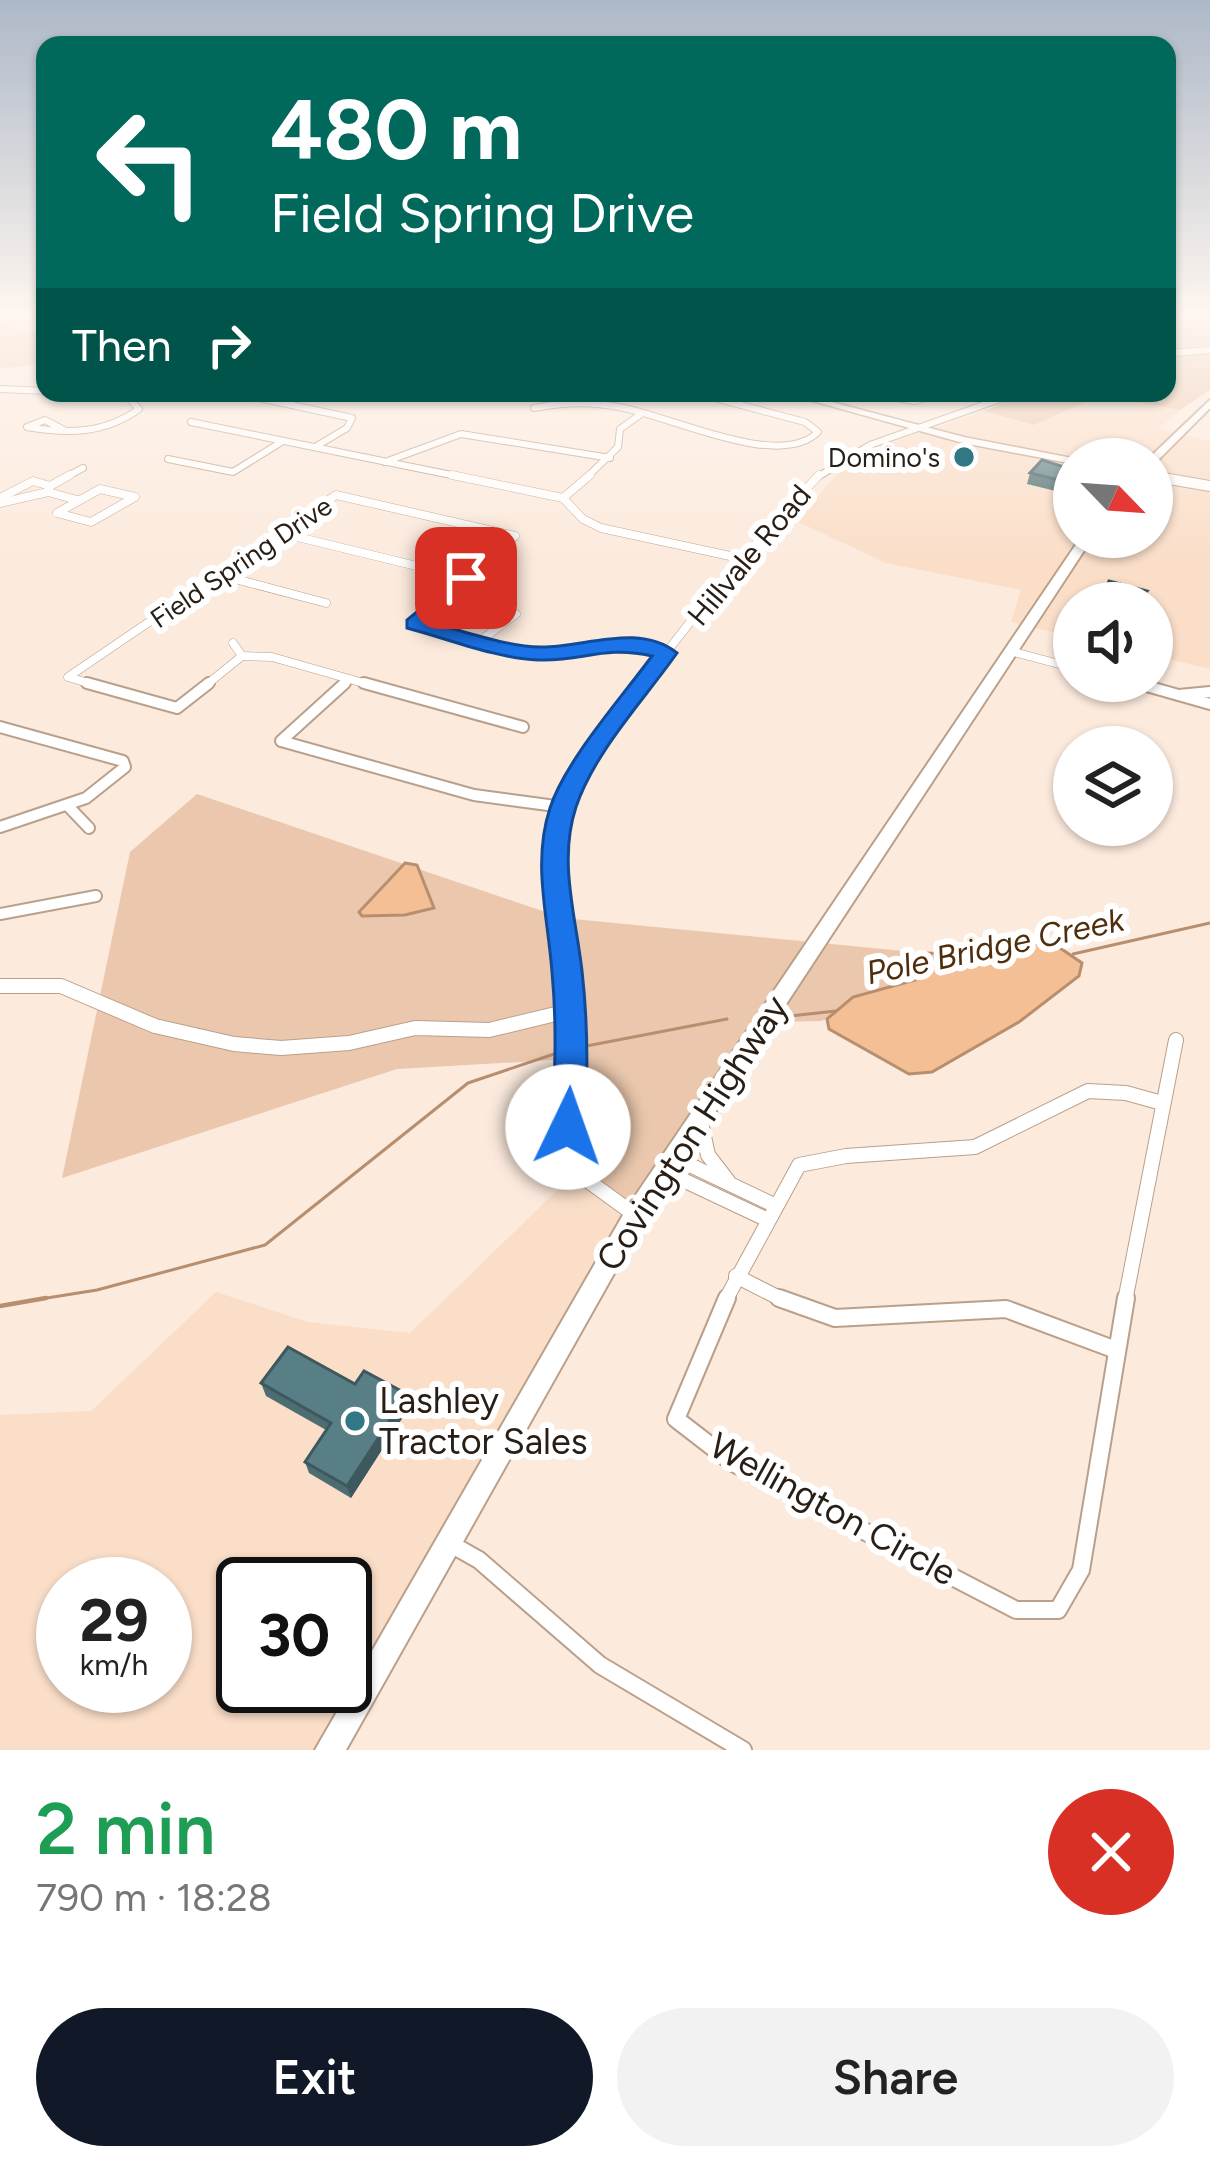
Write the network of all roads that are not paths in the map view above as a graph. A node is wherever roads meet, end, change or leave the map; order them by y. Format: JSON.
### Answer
{"nodes":[{"id":1,"x":132,"y":402,"type":"edge"},
{"id":2,"x":278,"y":402,"type":"edge"},
{"id":3,"x":743,"y":402,"type":"edge"},
{"id":4,"x":821,"y":402,"type":"edge"},
{"id":5,"x":993,"y":402,"type":"edge"},
{"id":6,"x":1210,"y":403,"type":"edge"},
{"id":7,"x":534,"y":408,"type":"dead end"},
{"id":8,"x":641,"y":413,"type":"junction"},
{"id":9,"x":191,"y":422,"type":"dead end"},
{"id":10,"x":921,"y":429,"type":"junction"},
{"id":11,"x":64,"y":430,"type":"junction"},
{"id":12,"x":1173,"y":439,"type":"edge"},
{"id":13,"x":284,"y":441,"type":"junction"},
{"id":14,"x":315,"y":447,"type":"junction"},
{"id":15,"x":1053,"y":457,"type":"edge"},
{"id":16,"x":168,"y":458,"type":"dead end"},
{"id":17,"x":610,"y":458,"type":"junction"},
{"id":18,"x":385,"y":462,"type":"junction"},
{"id":19,"x":82,"y":469,"type":"dead end"},
{"id":20,"x":1173,"y":480,"type":"edge"},
{"id":21,"x":1210,"y":486,"type":"edge"},
{"id":22,"x":49,"y":489,"type":"junction"},
{"id":23,"x":563,"y":499,"type":"junction"},
{"id":24,"x":77,"y":500,"type":"junction"},
{"id":25,"x":0,"y":501,"type":"edge"},
{"id":26,"x":281,"y":533,"type":"junction"},
{"id":27,"x":1075,"y":558,"type":"edge"},
{"id":28,"x":743,"y":559,"type":"junction"},
{"id":29,"x":220,"y":575,"type":"junction"},
{"id":30,"x":466,"y":578,"type":"junction"},
{"id":31,"x":326,"y":603,"type":"dead end"},
{"id":32,"x":517,"y":614,"type":"dead end"},
{"id":33,"x":480,"y":641,"type":"junction"},
{"id":34,"x":233,"y":643,"type":"dead end"},
{"id":35,"x":1015,"y":652,"type":"junction"},
{"id":36,"x":666,"y":653,"type":"junction"},
{"id":37,"x":242,"y":656,"type":"junction"},
{"id":38,"x":1053,"y":660,"type":"edge"},
{"id":39,"x":349,"y":679,"type":"junction"},
{"id":40,"x":1210,"y":692,"type":"edge"},
{"id":41,"x":1173,"y":695,"type":"edge"},
{"id":42,"x":1176,"y":696,"type":"junction"},
{"id":43,"x":1210,"y":704,"type":"edge"},
{"id":44,"x":0,"y":727,"type":"edge"},
{"id":45,"x":523,"y":727,"type":"dead end"},
{"id":46,"x":68,"y":806,"type":"junction"},
{"id":47,"x":563,"y":807,"type":"junction"},
{"id":48,"x":0,"y":827,"type":"edge"},
{"id":49,"x":88,"y":828,"type":"dead end"},
{"id":50,"x":96,"y":896,"type":"dead end"},
{"id":51,"x":0,"y":914,"type":"edge"},
{"id":52,"x":0,"y":986,"type":"edge"},
{"id":53,"x":568,"y":1011,"type":"junction"},
{"id":54,"x":1176,"y":1040,"type":"dead end"},
{"id":55,"x":1162,"y":1103,"type":"junction"},
{"id":56,"x":701,"y":1114,"type":"junction"},
{"id":57,"x":668,"y":1164,"type":"junction"},
{"id":58,"x":730,"y":1184,"type":"junction"},
{"id":59,"x":772,"y":1213,"type":"junction"},
{"id":60,"x":635,"y":1214,"type":"junction"},
{"id":61,"x":736,"y":1276,"type":"junction"},
{"id":62,"x":1116,"y":1350,"type":"junction"},
{"id":63,"x":446,"y":1541,"type":"junction"},
{"id":64,"x":330,"y":1750,"type":"edge"},
{"id":65,"x":743,"y":1750,"type":"edge"}],
"edges":[{"from":1,"to":11,"type":"street"},
{"from":2,"to":14,"type":"street"},
{"from":3,"to":8,"type":"street"},
{"from":4,"to":10,"type":"main road"},
{"from":5,"to":10,"type":"street","name":"Hillvale Road"},
{"from":6,"to":12,"type":"main road"},
{"from":7,"to":8,"type":"street"},
{"from":8,"to":17,"type":"street"},
{"from":9,"to":13,"type":"street"},
{"from":10,"to":15,"type":"main road"},
{"from":10,"to":28,"type":"street","name":"Hillvale Road"},
{"from":11,"to":11,"type":"street"},
{"from":13,"to":14,"type":"street"},
{"from":13,"to":16,"type":"street"},
{"from":14,"to":18,"type":"street"},
{"from":17,"to":18,"type":"street"},
{"from":17,"to":23,"type":"street"},
{"from":18,"to":23,"type":"street"},
{"from":19,"to":22,"type":"street"},
{"from":20,"to":21,"type":"street"},
{"from":22,"to":24,"type":"street"},
{"from":22,"to":25,"type":"street"},
{"from":23,"to":28,"type":"street"},
{"from":24,"to":24,"type":"street"},
{"from":26,"to":29,"type":"street","name":"Field Spring Drive"},
{"from":26,"to":30,"type":"street"},
{"from":26,"to":30,"type":"street","name":"Field Spring Drive"},
{"from":27,"to":35,"type":"main road","name":"Covington Highway"},
{"from":28,"to":36,"type":"street","name":"Hillvale Road"},
{"from":29,"to":31,"type":"street"},
{"from":29,"to":37,"type":"street","name":"Field Spring Drive"},
{"from":30,"to":33,"type":"street","name":"Field Spring Drive"},
{"from":32,"to":33,"type":"street"},
{"from":33,"to":36,"type":"street","name":"Field Spring Drive"},
{"from":34,"to":37,"type":"street"},
{"from":35,"to":38,"type":"street"},
{"from":35,"to":56,"type":"main road","name":"Covington Highway"},
{"from":36,"to":47,"type":"street","name":"Hillvale Road"},
{"from":37,"to":39,"type":"street"},
{"from":39,"to":45,"type":"street"},
{"from":39,"to":47,"type":"street"},
{"from":40,"to":42,"type":"street"},
{"from":41,"to":42,"type":"street"},
{"from":42,"to":43,"type":"street"},
{"from":44,"to":46,"type":"street"},
{"from":46,"to":48,"type":"street"},
{"from":46,"to":49,"type":"street"},
{"from":47,"to":53,"type":"street","name":"Hillvale Road"},
{"from":50,"to":51,"type":"street"},
{"from":52,"to":53,"type":"street"},
{"from":53,"to":60,"type":"street","name":"Hillvale Road"},
{"from":54,"to":55,"type":"street","name":"Wellington Circle"},
{"from":55,"to":59,"type":"street","name":"Wellington Circle"},
{"from":55,"to":62,"type":"street","name":"Wellington Circle"},
{"from":56,"to":57,"type":"main road","name":"Covington Highway"},
{"from":56,"to":58,"type":"street"},
{"from":57,"to":58,"type":"street"},
{"from":57,"to":59,"type":"street"},
{"from":57,"to":60,"type":"main road","name":"Covington Highway"},
{"from":58,"to":59,"type":"street"},
{"from":59,"to":61,"type":"street","name":"Wellington Circle"},
{"from":60,"to":63,"type":"main road","name":"Covington Highway"},
{"from":61,"to":62,"type":"street"},
{"from":61,"to":62,"type":"street","name":"Wellington Circle"},
{"from":63,"to":64,"type":"main road","name":"Covington Highway"},
{"from":63,"to":65,"type":"street"}]}
